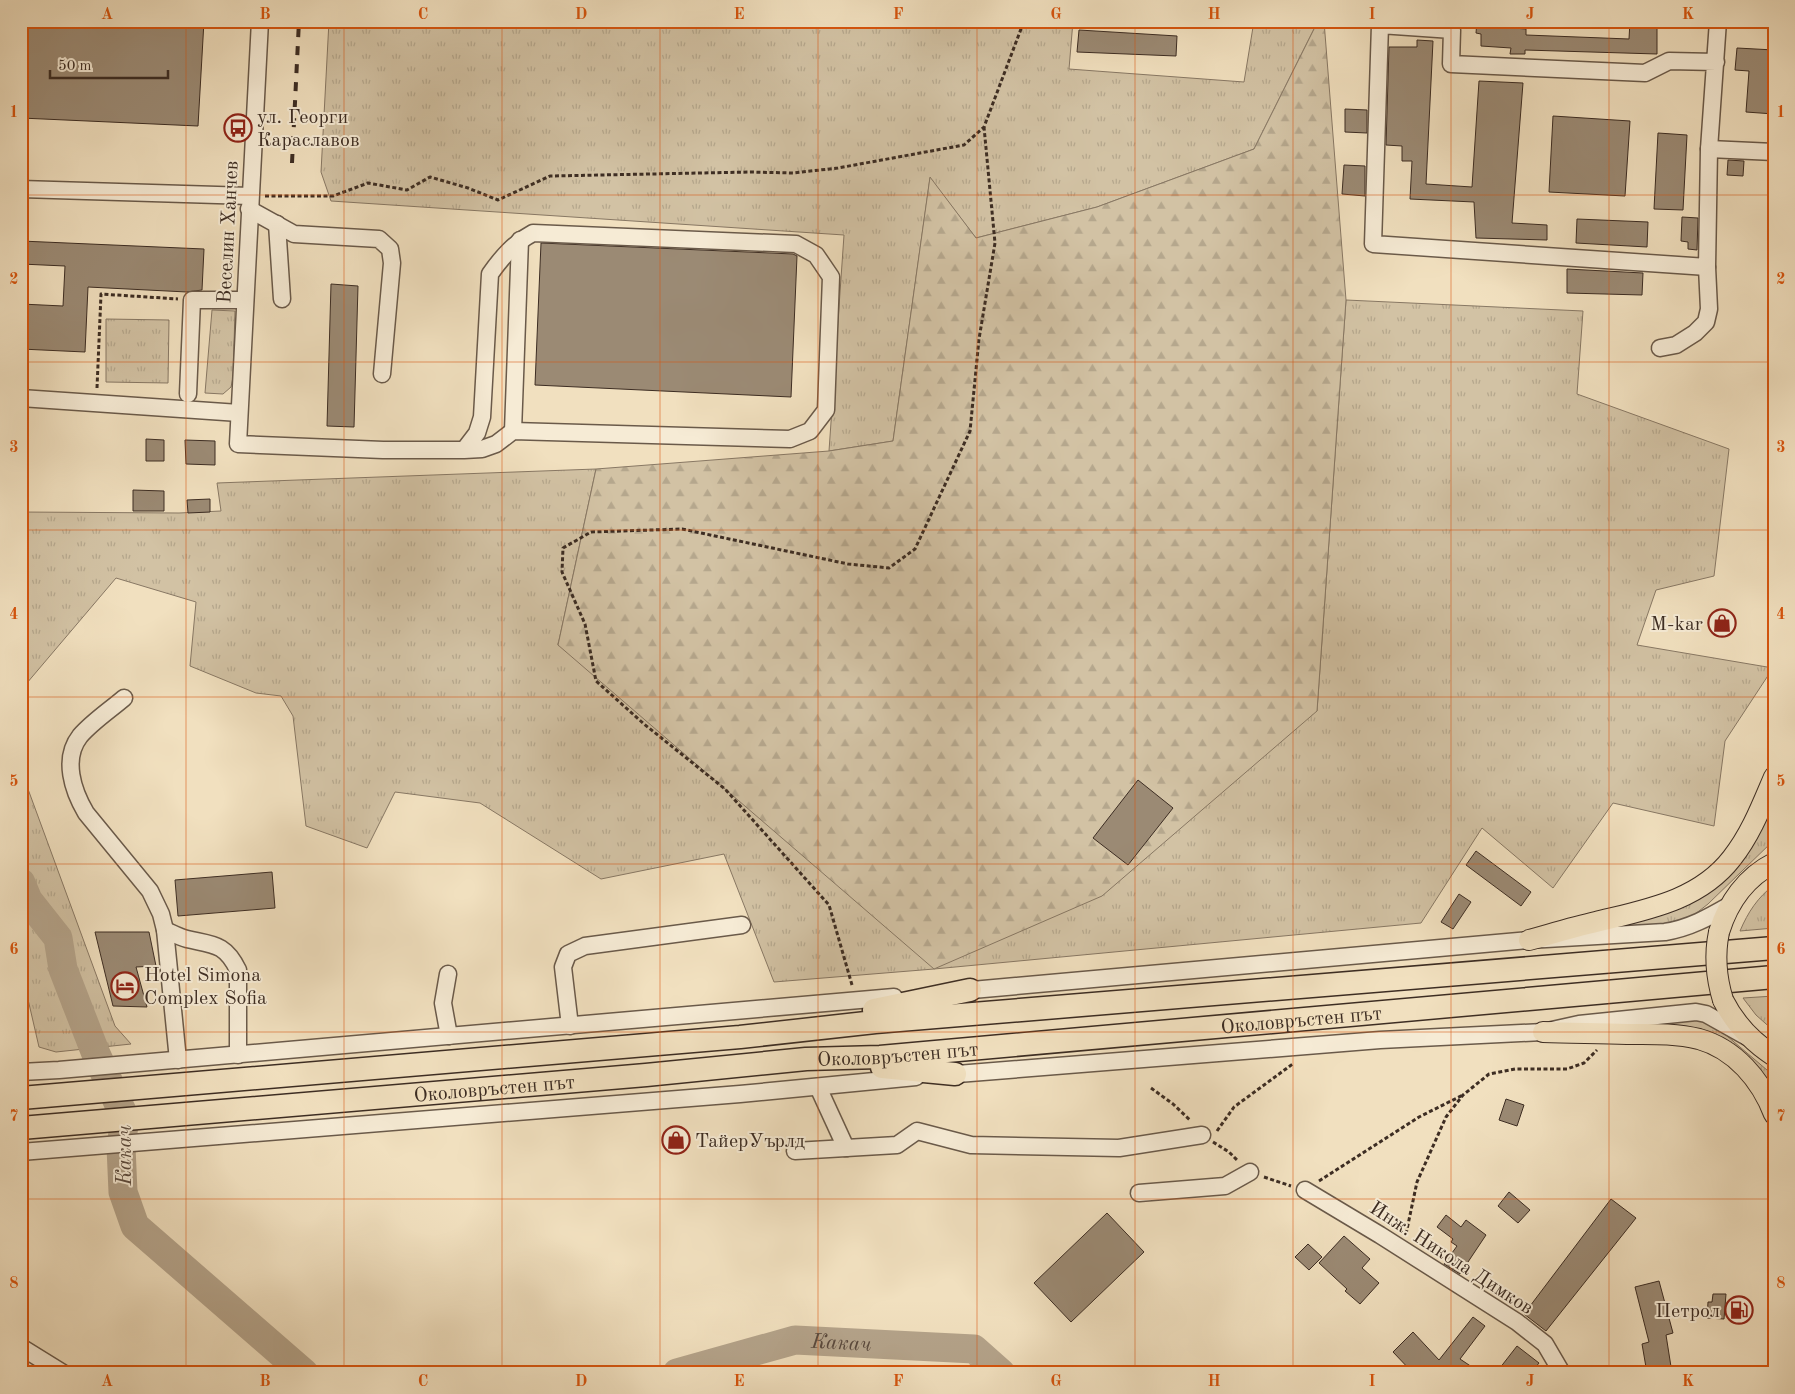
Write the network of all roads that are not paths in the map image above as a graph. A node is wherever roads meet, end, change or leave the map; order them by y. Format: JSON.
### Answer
{"nodes":[{"id":1,"x":260,"y":21,"type":"edge"},
{"id":2,"x":1718,"y":21,"type":"edge"},
{"id":3,"x":1716,"y":62,"type":"junction"},
{"id":4,"x":1709,"y":150,"type":"junction"},
{"id":5,"x":1774,"y":152,"type":"edge"},
{"id":6,"x":21,"y":189,"type":"edge"},
{"id":7,"x":250,"y":203,"type":"junction"},
{"id":8,"x":277,"y":224,"type":"junction"},
{"id":9,"x":520,"y":240,"type":"junction"},
{"id":10,"x":1707,"y":267,"type":"junction"},
{"id":11,"x":282,"y":299,"type":"dead end"},
{"id":12,"x":244,"y":300,"type":"junction"},
{"id":13,"x":1660,"y":348,"type":"dead end"},
{"id":14,"x":382,"y":374,"type":"dead end"},
{"id":15,"x":188,"y":394,"type":"dead end"},
{"id":16,"x":21,"y":398,"type":"edge"},
{"id":17,"x":239,"y":413,"type":"junction"},
{"id":18,"x":513,"y":431,"type":"junction"},
{"id":19,"x":464,"y":450,"type":"junction"},
{"id":20,"x":124,"y":698,"type":"dead end"},
{"id":21,"x":1774,"y":777,"type":"edge"},
{"id":22,"x":1772,"y":863,"type":"edge"},
{"id":23,"x":1730,"y":905,"type":"junction"},
{"id":24,"x":742,"y":925,"type":"dead end"},
{"id":25,"x":165,"y":930,"type":"junction"},
{"id":26,"x":1529,"y":940,"type":"junction"},
{"id":27,"x":1774,"y":948,"type":"edge"},
{"id":28,"x":448,"y":974,"type":"dead end"},
{"id":29,"x":1774,"y":977,"type":"edge"},
{"id":30,"x":970,"y":990,"type":"junction"},
{"id":31,"x":570,"y":1026,"type":"junction"},
{"id":32,"x":1543,"y":1032,"type":"junction"},
{"id":33,"x":449,"y":1036,"type":"junction"},
{"id":34,"x":740,"y":1038,"type":"junction"},
{"id":35,"x":1761,"y":1047,"type":"edge"},
{"id":36,"x":238,"y":1055,"type":"junction"},
{"id":37,"x":806,"y":1059,"type":"junction"},
{"id":38,"x":178,"y":1060,"type":"junction"},
{"id":39,"x":1774,"y":1063,"type":"edge"},
{"id":40,"x":21,"y":1072,"type":"edge"},
{"id":41,"x":955,"y":1074,"type":"junction"},
{"id":42,"x":818,"y":1087,"type":"junction"},
{"id":43,"x":21,"y":1098,"type":"edge"},
{"id":44,"x":1774,"y":1114,"type":"edge"},
{"id":45,"x":21,"y":1128,"type":"edge"},
{"id":46,"x":1202,"y":1135,"type":"road end"},
{"id":47,"x":846,"y":1148,"type":"junction"},
{"id":48,"x":795,"y":1151,"type":"dead end"},
{"id":49,"x":21,"y":1152,"type":"edge"},
{"id":50,"x":1250,"y":1172,"type":"road end"},
{"id":51,"x":1305,"y":1190,"type":"road end"},
{"id":52,"x":1139,"y":1193,"type":"dead end"},
{"id":53,"x":21,"y":1347,"type":"edge"},
{"id":54,"x":63,"y":1373,"type":"edge"},
{"id":55,"x":1562,"y":1373,"type":"edge"}],
"edges":[{"from":1,"to":7,"type":"street","name":"Веселин Ханчев"},
{"from":2,"to":3,"type":"street"},
{"from":3,"to":4,"type":"street"},
{"from":3,"to":10,"type":"street"},
{"from":4,"to":5,"type":"street"},
{"from":4,"to":10,"type":"street"},
{"from":6,"to":7,"type":"street"},
{"from":7,"to":8,"type":"street"},
{"from":7,"to":12,"type":"street","name":"Веселин Ханчев"},
{"from":8,"to":11,"type":"street"},
{"from":8,"to":14,"type":"street"},
{"from":9,"to":18,"type":"street"},
{"from":9,"to":18,"type":"street"},
{"from":9,"to":19,"type":"street"},
{"from":10,"to":13,"type":"street"},
{"from":12,"to":15,"type":"street"},
{"from":12,"to":17,"type":"street","name":"Веселин Ханчев"},
{"from":16,"to":17,"type":"street"},
{"from":17,"to":19,"type":"street","name":"Веселин Ханчев"},
{"from":18,"to":19,"type":"street"},
{"from":20,"to":25,"type":"street"},
{"from":21,"to":26,"type":"main road"},
{"from":22,"to":23,"type":"main road"},
{"from":23,"to":26,"type":"street"},
{"from":23,"to":35,"type":"main road","bridge":true},
{"from":24,"to":31,"type":"street"},
{"from":25,"to":36,"type":"street"},
{"from":25,"to":38,"type":"street"},
{"from":26,"to":30,"type":"street"},
{"from":27,"to":34,"type":"highway","name":"Околовръстен път"},
{"from":28,"to":33,"type":"street"},
{"from":29,"to":37,"type":"highway","name":"Околовръстен път"},
{"from":30,"to":31,"type":"street"},
{"from":30,"to":34,"type":"highway"},
{"from":31,"to":33,"type":"street"},
{"from":32,"to":35,"type":"street"},
{"from":32,"to":41,"type":"street"},
{"from":32,"to":44,"type":"main road"},
{"from":33,"to":36,"type":"street"},
{"from":34,"to":43,"type":"highway","name":"Околовръстен път"},
{"from":35,"to":39,"type":"main road"},
{"from":36,"to":38,"type":"street"},
{"from":37,"to":41,"type":"highway"},
{"from":37,"to":45,"type":"highway","name":"Околовръстен път"},
{"from":38,"to":40,"type":"street"},
{"from":41,"to":42,"type":"street"},
{"from":42,"to":47,"type":"street"},
{"from":42,"to":49,"type":"street"},
{"from":46,"to":47,"type":"street"},
{"from":47,"to":48,"type":"street"},
{"from":50,"to":52,"type":"street"},
{"from":51,"to":55,"type":"street","name":"Инж. Никола Димков"},
{"from":53,"to":54,"type":"street"}]}
